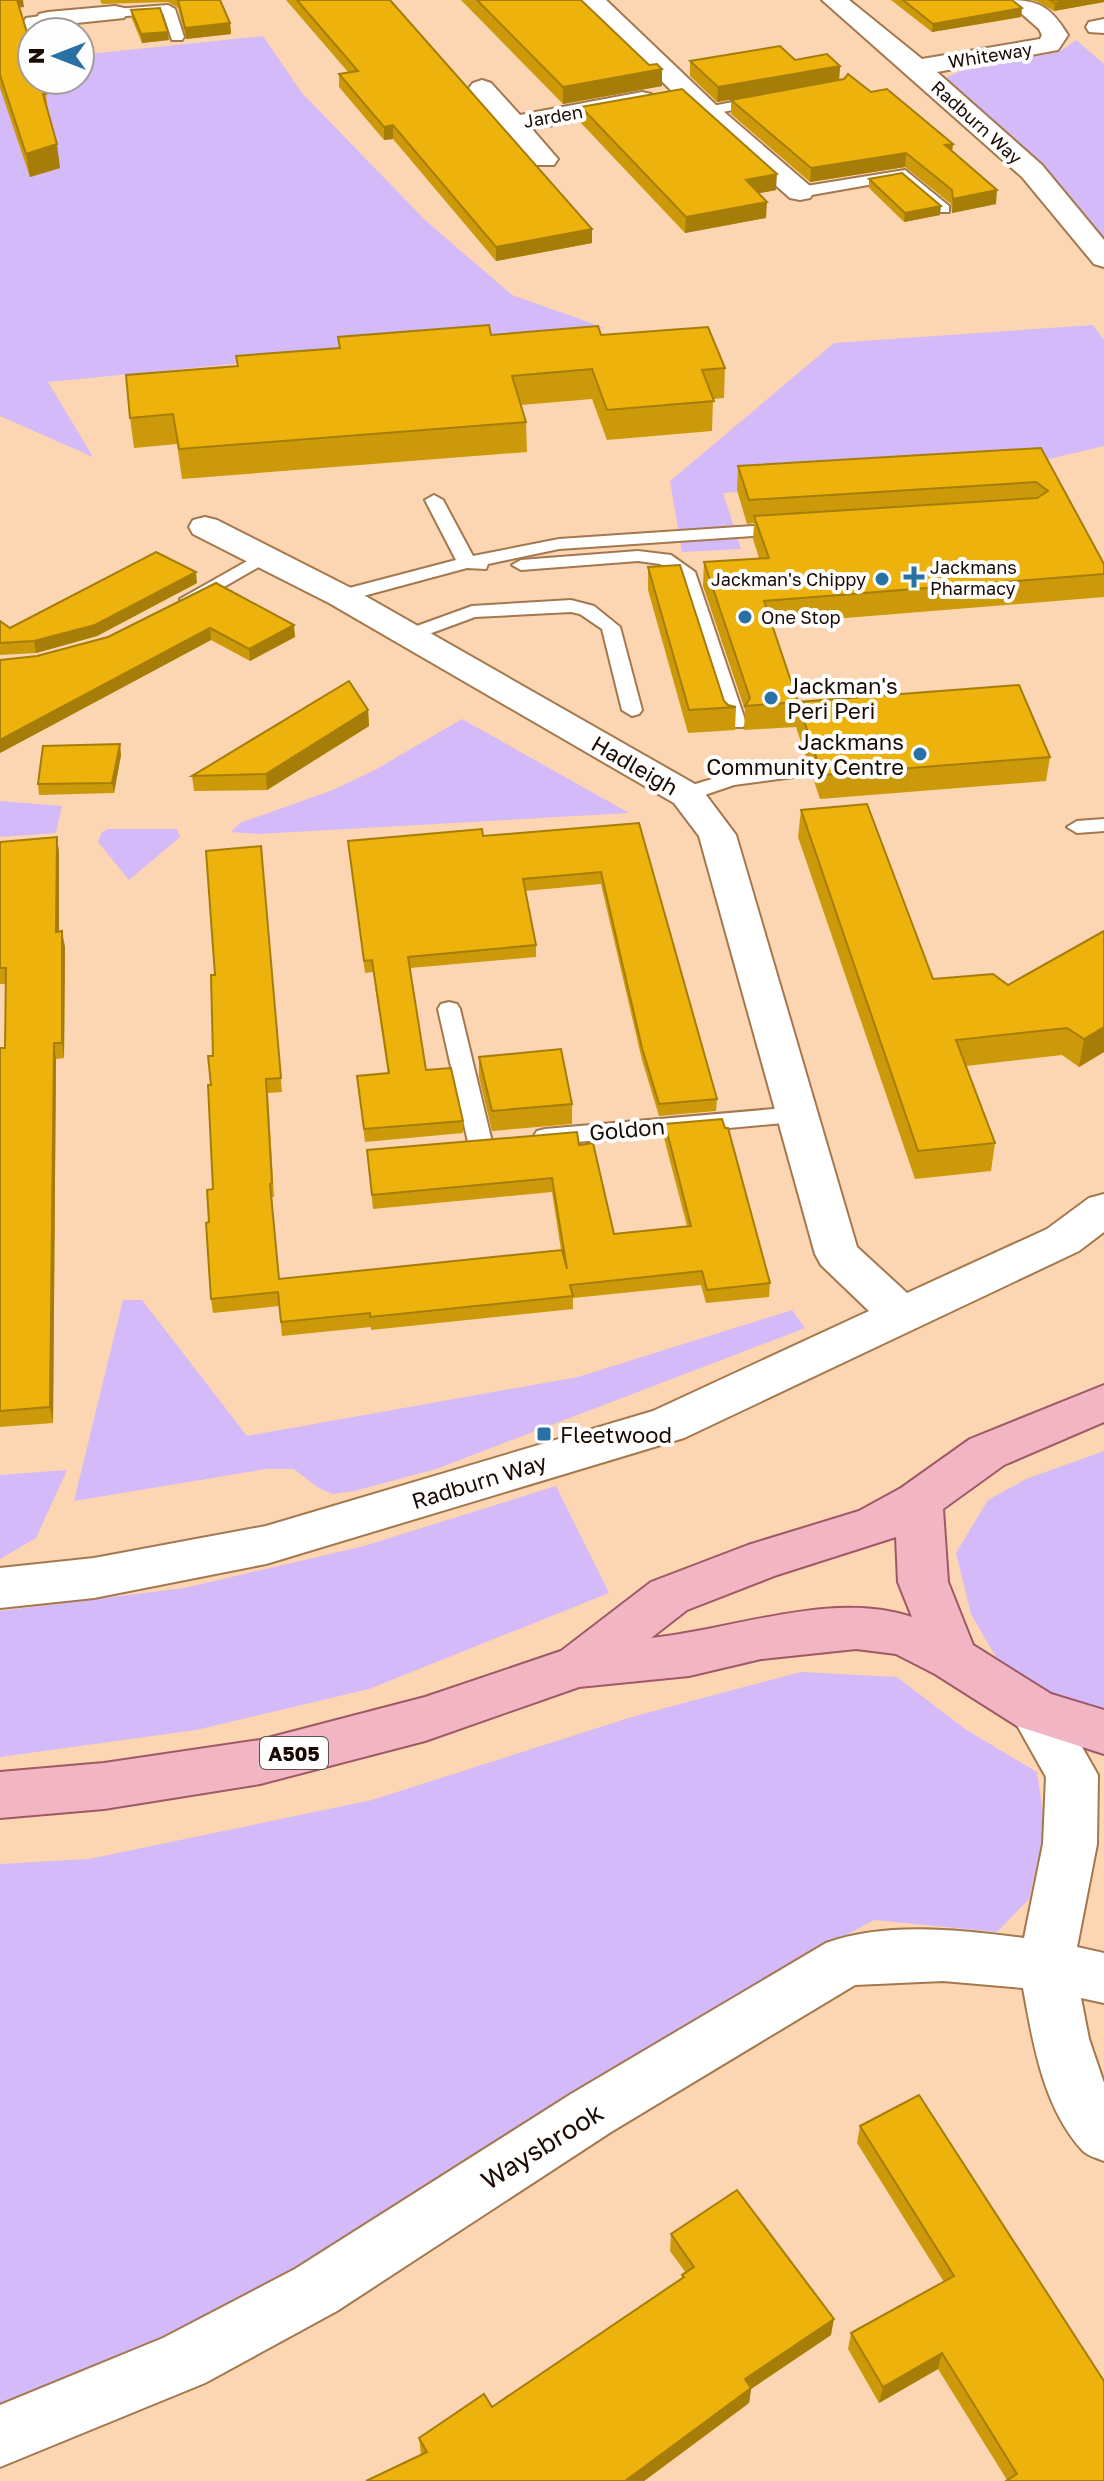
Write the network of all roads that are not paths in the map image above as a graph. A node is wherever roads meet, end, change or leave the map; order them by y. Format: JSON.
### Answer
{"nodes":[{"id":1,"x":592,"y":0,"type":"edge"},
{"id":2,"x":834,"y":0,"type":"edge"},
{"id":3,"x":1018,"y":0,"type":"edge"},
{"id":4,"x":70,"y":9,"type":"edge"},
{"id":5,"x":115,"y":13,"type":"joint"},
{"id":6,"x":177,"y":37,"type":"dead end"},
{"id":7,"x":917,"y":68,"type":"junction"},
{"id":8,"x":482,"y":88,"type":"dead end"},
{"id":9,"x":687,"y":92,"type":"junction"},
{"id":10,"x":779,"y":98,"type":"edge"},
{"id":11,"x":707,"y":111,"type":"junction"},
{"id":12,"x":514,"y":124,"type":"junction"},
{"id":13,"x":544,"y":159,"type":"dead end"},
{"id":14,"x":800,"y":192,"type":"joint"},
{"id":15,"x":944,"y":209,"type":"dead end"},
{"id":16,"x":1104,"y":258,"type":"edge"},
{"id":17,"x":434,"y":500,"type":"dead end"},
{"id":18,"x":205,"y":527,"type":"dead end"},
{"id":19,"x":796,"y":529,"type":"edge"},
{"id":20,"x":263,"y":557,"type":"junction"},
{"id":21,"x":467,"y":563,"type":"junction"},
{"id":22,"x":341,"y":596,"type":"junction"},
{"id":23,"x":173,"y":607,"type":"edge"},
{"id":24,"x":410,"y":635,"type":"junction"},
{"id":25,"x":632,"y":710,"type":"dead end"},
{"id":26,"x":736,"y":723,"type":"edge"},
{"id":27,"x":786,"y":773,"type":"dead end"},
{"id":28,"x":687,"y":795,"type":"junction"},
{"id":29,"x":1104,"y":825,"type":"edge"},
{"id":30,"x":1077,"y":827,"type":"dead end"},
{"id":31,"x":449,"y":1009,"type":"dead end"},
{"id":32,"x":797,"y":1115,"type":"junction"},
{"id":33,"x":501,"y":1140,"type":"junction"},
{"id":34,"x":450,"y":1145,"type":"edge"},
{"id":35,"x":1104,"y":1209,"type":"edge"},
{"id":36,"x":902,"y":1315,"type":"junction"},
{"id":37,"x":1104,"y":1403,"type":"edge"},
{"id":38,"x":918,"y":1501,"type":"junction"},
{"id":39,"x":0,"y":1588,"type":"edge"},
{"id":40,"x":953,"y":1659,"type":"junction"},
{"id":41,"x":579,"y":1666,"type":"junction"},
{"id":42,"x":1035,"y":1711,"type":"junction"},
{"id":43,"x":1104,"y":1732,"type":"edge"},
{"id":44,"x":0,"y":1795,"type":"edge"},
{"id":45,"x":1046,"y":1964,"type":"junction"},
{"id":46,"x":1104,"y":1978,"type":"edge"},
{"id":47,"x":1104,"y":2133,"type":"edge"},
{"id":48,"x":0,"y":2436,"type":"edge"}],
"edges":[{"from":1,"to":9,"type":"street"},
{"from":2,"to":7,"type":"street","name":"Radburn Way"},
{"from":3,"to":7,"type":"street","name":"Whiteway"},
{"from":4,"to":5,"type":"street"},
{"from":5,"to":6,"type":"lane"},
{"from":7,"to":16,"type":"street","name":"Radburn Way"},
{"from":8,"to":12,"type":"street","name":"Jarden"},
{"from":9,"to":11,"type":"street"},
{"from":9,"to":12,"type":"street","name":"Jarden"},
{"from":10,"to":11,"type":"lane"},
{"from":11,"to":14,"type":"street"},
{"from":12,"to":13,"type":"street","name":"Jarden"},
{"from":14,"to":15,"type":"lane"},
{"from":17,"to":21,"type":"lane"},
{"from":18,"to":20,"type":"street","name":"Hadleigh"},
{"from":19,"to":21,"type":"lane"},
{"from":20,"to":22,"type":"street","name":"Hadleigh"},
{"from":20,"to":23,"type":"lane"},
{"from":21,"to":22,"type":"lane"},
{"from":21,"to":26,"type":"lane"},
{"from":22,"to":24,"type":"street","name":"Hadleigh"},
{"from":24,"to":25,"type":"lane"},
{"from":24,"to":28,"type":"street","name":"Hadleigh"},
{"from":27,"to":28,"type":"lane"},
{"from":28,"to":32,"type":"street","name":"Hadleigh"},
{"from":29,"to":30,"type":"lane"},
{"from":31,"to":33,"type":"lane"},
{"from":32,"to":33,"type":"lane","name":"Goldon"},
{"from":32,"to":36,"type":"street","name":"Hadleigh"},
{"from":33,"to":34,"type":"lane","name":"Goldon"},
{"from":35,"to":36,"type":"street","name":"Radburn Way"},
{"from":36,"to":39,"type":"street","name":"Radburn Way"},
{"from":37,"to":38,"type":"main road"},
{"from":38,"to":40,"type":"main road"},
{"from":38,"to":41,"type":"main road","number":"A505"},
{"from":40,"to":41,"type":"main road","number":"A505"},
{"from":40,"to":42,"type":"main road"},
{"from":41,"to":44,"type":"main road","number":"A505"},
{"from":42,"to":43,"type":"main road"},
{"from":42,"to":45,"type":"street"},
{"from":45,"to":46,"type":"street","name":"Waysbrook"},
{"from":45,"to":47,"type":"street"},
{"from":45,"to":48,"type":"street","name":"Waysbrook"}]}
